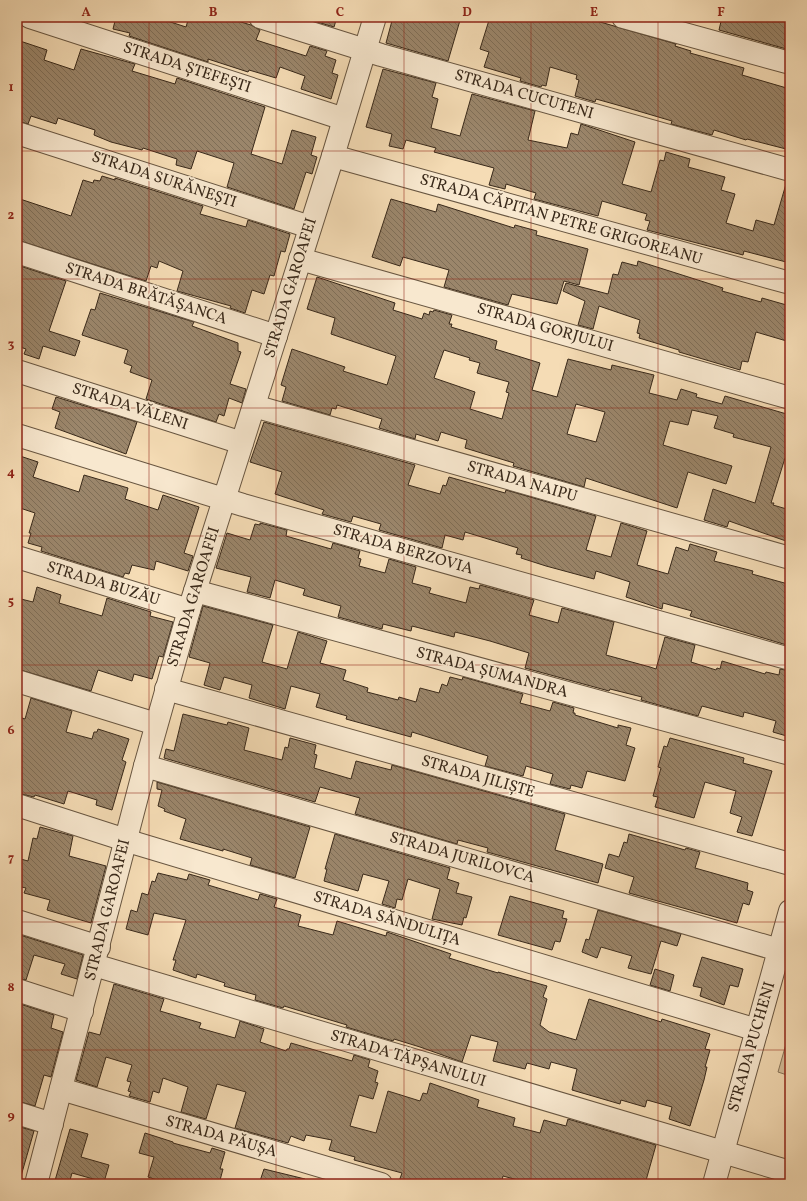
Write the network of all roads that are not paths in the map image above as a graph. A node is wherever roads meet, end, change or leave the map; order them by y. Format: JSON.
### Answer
{"nodes":[{"id":1,"x":30,"y":17,"type":"edge"},
{"id":2,"x":260,"y":17,"type":"edge"},
{"id":3,"x":374,"y":17,"type":"edge"},
{"id":4,"x":623,"y":17,"type":"edge"},
{"id":5,"x":365,"y":50,"type":"junction"},
{"id":6,"x":790,"y":63,"type":"edge"},
{"id":7,"x":344,"y":119,"type":"junction"},
{"id":8,"x":17,"y":133,"type":"edge"},
{"id":9,"x":333,"y":156,"type":"junction"},
{"id":10,"x":790,"y":170,"type":"edge"},
{"id":11,"x":310,"y":227,"type":"junction"},
{"id":12,"x":17,"y":252,"type":"edge"},
{"id":13,"x":300,"y":259,"type":"junction"},
{"id":14,"x":790,"y":284,"type":"edge"},
{"id":15,"x":276,"y":336,"type":"junction"},
{"id":16,"x":17,"y":371,"type":"edge"},
{"id":17,"x":790,"y":398,"type":"edge"},
{"id":18,"x":254,"y":406,"type":"junction"},
{"id":19,"x":17,"y":435,"type":"edge"},
{"id":20,"x":242,"y":443,"type":"junction"},
{"id":21,"x":224,"y":500,"type":"junction"},
{"id":22,"x":17,"y":557,"type":"edge"},
{"id":23,"x":790,"y":558,"type":"edge"},
{"id":24,"x":192,"y":601,"type":"junction"},
{"id":25,"x":790,"y":659,"type":"edge"},
{"id":26,"x":17,"y":681,"type":"edge"},
{"id":27,"x":166,"y":689,"type":"junction"},
{"id":28,"x":156,"y":724,"type":"junction"},
{"id":29,"x":790,"y":754,"type":"edge"},
{"id":30,"x":145,"y":766,"type":"junction"},
{"id":31,"x":17,"y":805,"type":"edge"},
{"id":32,"x":126,"y":840,"type":"junction"},
{"id":33,"x":790,"y":864,"type":"edge"},
{"id":34,"x":789,"y":920,"type":"edge"},
{"id":35,"x":17,"y":921,"type":"edge"},
{"id":36,"x":780,"y":950,"type":"junction"},
{"id":37,"x":97,"y":956,"type":"junction"},
{"id":38,"x":17,"y":990,"type":"edge"},
{"id":39,"x":82,"y":1011,"type":"junction"},
{"id":40,"x":757,"y":1030,"type":"junction"},
{"id":41,"x":61,"y":1089,"type":"junction"},
{"id":42,"x":17,"y":1113,"type":"edge"},
{"id":43,"x":52,"y":1124,"type":"junction"},
{"id":44,"x":722,"y":1152,"type":"junction"},
{"id":45,"x":790,"y":1172,"type":"edge"},
{"id":46,"x":36,"y":1184,"type":"edge"},
{"id":47,"x":381,"y":1184,"type":"edge"},
{"id":48,"x":714,"y":1184,"type":"edge"}],
"edges":[{"from":1,"to":7,"type":"street","name":"STRADA ȘTEFEȘTI"},
{"from":2,"to":5,"type":"street","name":"STRADA CUCUTENI"},
{"from":3,"to":5,"type":"street","name":"STRADA GAROAFEI"},
{"from":4,"to":6,"type":"street"},
{"from":5,"to":7,"type":"street","name":"STRADA GAROAFEI"},
{"from":5,"to":10,"type":"street","name":"STRADA CUCUTENI"},
{"from":7,"to":9,"type":"street","name":"STRADA GAROAFEI"},
{"from":8,"to":11,"type":"street","name":"STRADA SURĂNEȘTI"},
{"from":9,"to":11,"type":"street","name":"STRADA GAROAFEI"},
{"from":9,"to":14,"type":"street","name":"STRADA CĂPITAN PETRE GRIGOREANU"},
{"from":11,"to":13,"type":"street","name":"STRADA GAROAFEI"},
{"from":12,"to":15,"type":"street","name":"STRADA BRĂTĂȘANCA"},
{"from":13,"to":15,"type":"street","name":"STRADA GAROAFEI"},
{"from":13,"to":17,"type":"street","name":"STRADA GORJULUI"},
{"from":15,"to":18,"type":"street","name":"STRADA GAROAFEI"},
{"from":16,"to":20,"type":"street","name":"STRADA VĂLENI"},
{"from":18,"to":20,"type":"street","name":"STRADA GAROAFEI"},
{"from":18,"to":23,"type":"street","name":"STRADA NAIPU"},
{"from":19,"to":21,"type":"street","name":"STRADA BERZOVIA"},
{"from":20,"to":21,"type":"street","name":"STRADA GAROAFEI"},
{"from":21,"to":24,"type":"street","name":"STRADA GAROAFEI"},
{"from":21,"to":25,"type":"street","name":"STRADA BERZOVIA"},
{"from":22,"to":24,"type":"street","name":"STRADA BUZĂU"},
{"from":24,"to":27,"type":"street","name":"STRADA GAROAFEI"},
{"from":24,"to":29,"type":"street","name":"STRADA ȘUMANDRA"},
{"from":26,"to":28,"type":"street"},
{"from":27,"to":28,"type":"street","name":"STRADA GAROAFEI"},
{"from":27,"to":33,"type":"street","name":"STRADA JILIȘTE"},
{"from":28,"to":30,"type":"street","name":"STRADA GAROAFEI"},
{"from":30,"to":32,"type":"street","name":"STRADA GAROAFEI"},
{"from":30,"to":36,"type":"street","name":"STRADA JURILOVCA"},
{"from":31,"to":32,"type":"street","name":"STRADA SĂNDULIȚA"},
{"from":32,"to":37,"type":"street","name":"STRADA GAROAFEI"},
{"from":32,"to":40,"type":"street","name":"STRADA SĂNDULIȚA"},
{"from":34,"to":36,"type":"street","name":"STRADA PUCHENI"},
{"from":35,"to":37,"type":"street","name":"STRADA TĂPȘANULUI"},
{"from":36,"to":40,"type":"street","name":"STRADA PUCHENI"},
{"from":37,"to":39,"type":"street","name":"STRADA GAROAFEI"},
{"from":37,"to":44,"type":"street","name":"STRADA TĂPȘANULUI"},
{"from":38,"to":39,"type":"street"},
{"from":39,"to":41,"type":"street","name":"STRADA GAROAFEI"},
{"from":40,"to":44,"type":"street","name":"STRADA PUCHENI"},
{"from":41,"to":43,"type":"street","name":"STRADA GAROAFEI"},
{"from":41,"to":47,"type":"street","name":"STRADA PĂUȘA"},
{"from":42,"to":43,"type":"street"},
{"from":43,"to":46,"type":"street","name":"STRADA GAROAFEI"},
{"from":44,"to":45,"type":"street","name":"STRADA TĂPȘANULUI"},
{"from":44,"to":48,"type":"street","name":"STRADA PUCHENI"}]}
